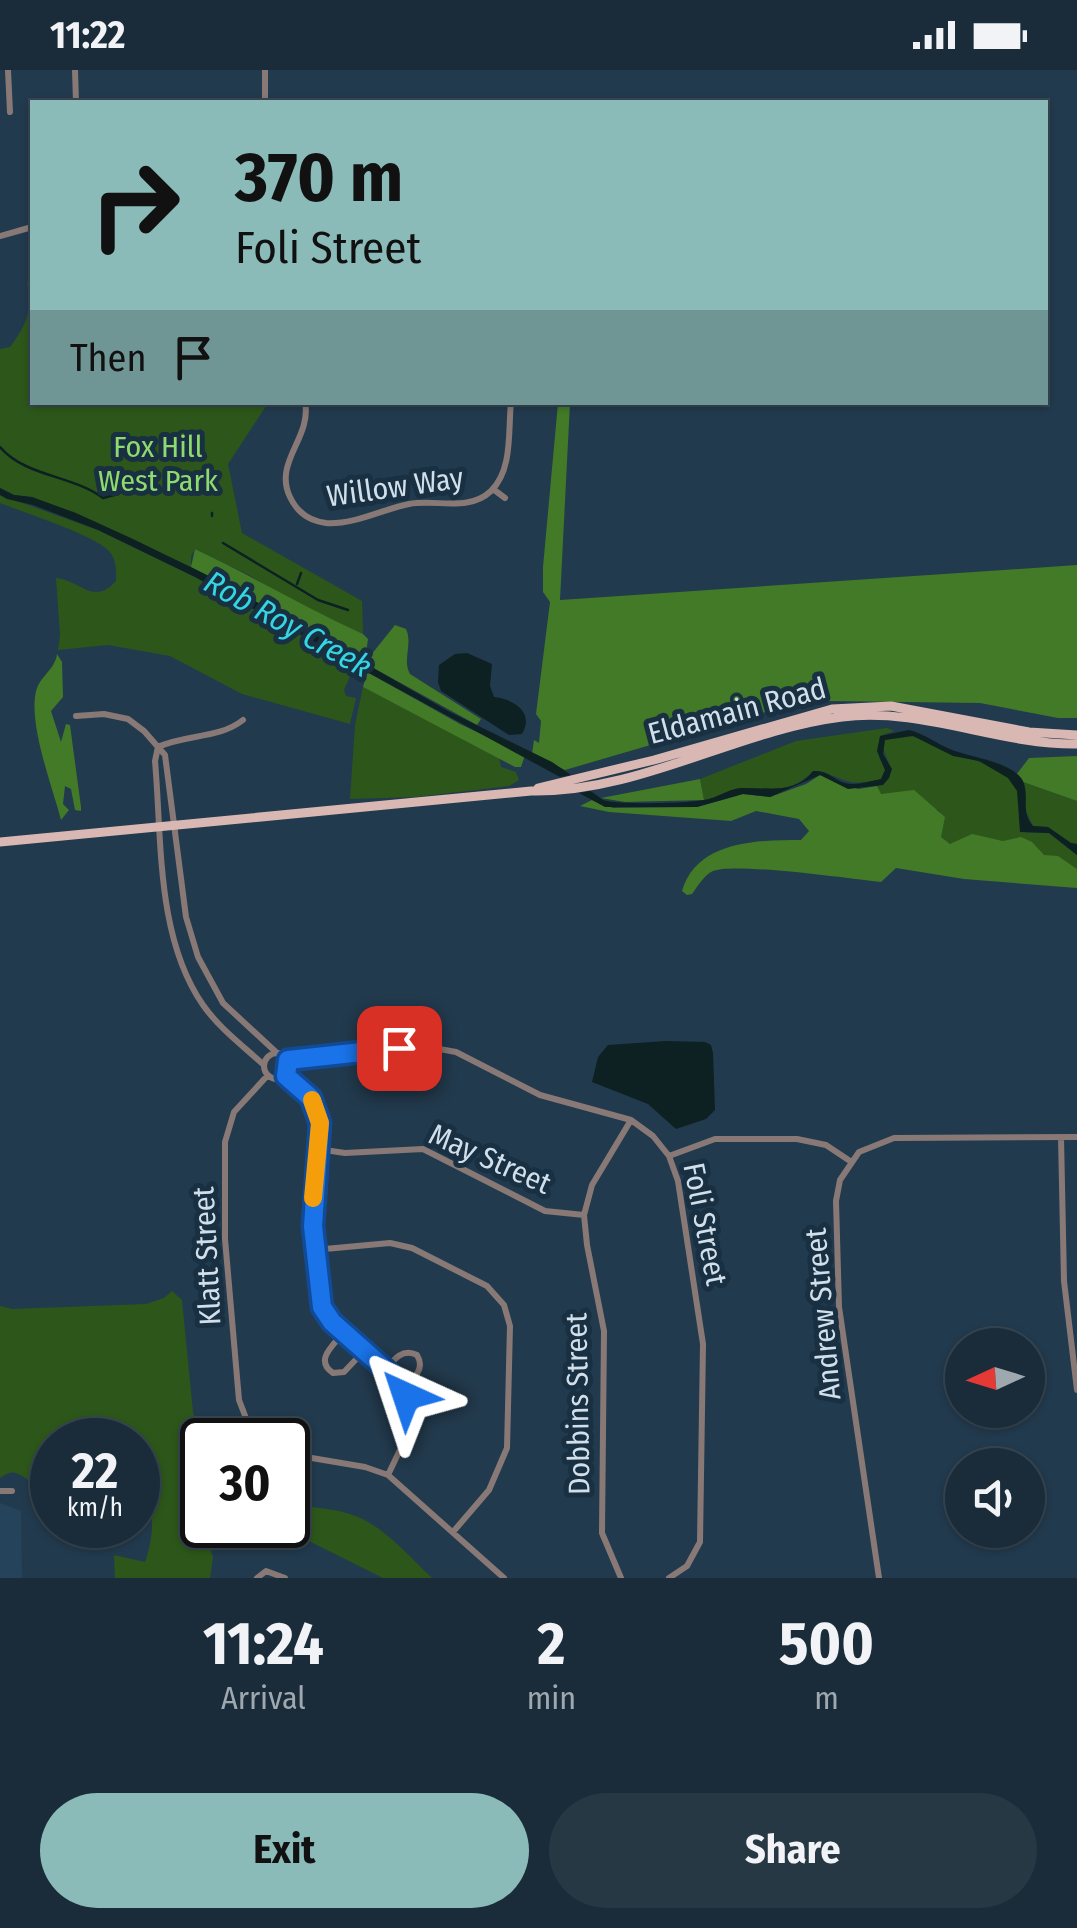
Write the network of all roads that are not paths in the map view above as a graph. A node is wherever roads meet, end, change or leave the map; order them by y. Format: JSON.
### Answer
{"nodes":[{"id":1,"x":8,"y":70,"type":"edge"},
{"id":2,"x":75,"y":70,"type":"edge"},
{"id":3,"x":265,"y":70,"type":"edge"},
{"id":4,"x":76,"y":100,"type":"edge"},
{"id":5,"x":264,"y":100,"type":"edge"},
{"id":6,"x":10,"y":112,"type":"dead end"},
{"id":7,"x":30,"y":228,"type":"edge"},
{"id":8,"x":0,"y":236,"type":"edge"},
{"id":9,"x":305,"y":405,"type":"edge"},
{"id":10,"x":511,"y":405,"type":"edge"},
{"id":11,"x":493,"y":490,"type":"junction"},
{"id":12,"x":505,"y":498,"type":"dead end"},
{"id":13,"x":76,"y":716,"type":"dead end"},
{"id":14,"x":243,"y":720,"type":"dead end"},
{"id":15,"x":1077,"y":734,"type":"edge"},
{"id":16,"x":1077,"y":744,"type":"edge"},
{"id":17,"x":158,"y":747,"type":"junction"},
{"id":18,"x":530,"y":791,"type":"junction"},
{"id":19,"x":176,"y":827,"type":"junction"},
{"id":20,"x":161,"y":828,"type":"junction"},
{"id":21,"x":0,"y":842,"type":"edge"},
{"id":22,"x":277,"y":1052,"type":"junction"},
{"id":23,"x":288,"y":1060,"type":"junction"},
{"id":24,"x":264,"y":1065,"type":"junction"},
{"id":25,"x":268,"y":1075,"type":"junction"},
{"id":26,"x":286,"y":1076,"type":"junction"},
{"id":27,"x":631,"y":1120,"type":"junction"},
{"id":28,"x":1077,"y":1137,"type":"edge"},
{"id":29,"x":1062,"y":1138,"type":"junction"},
{"id":30,"x":318,"y":1149,"type":"junction"},
{"id":31,"x":670,"y":1156,"type":"junction"},
{"id":32,"x":850,"y":1160,"type":"junction"},
{"id":33,"x":584,"y":1215,"type":"junction"},
{"id":34,"x":314,"y":1250,"type":"junction"},
{"id":35,"x":343,"y":1333,"type":"junction"},
{"id":36,"x":364,"y":1351,"type":"junction"},
{"id":37,"x":386,"y":1370,"type":"junction"},
{"id":38,"x":402,"y":1387,"type":"junction"},
{"id":39,"x":1077,"y":1390,"type":"edge"},
{"id":40,"x":246,"y":1418,"type":"edge"},
{"id":41,"x":310,"y":1458,"type":"edge"},
{"id":42,"x":388,"y":1475,"type":"junction"},
{"id":43,"x":0,"y":1491,"type":"edge"},
{"id":44,"x":12,"y":1491,"type":"dead end"},
{"id":45,"x":453,"y":1532,"type":"junction"},
{"id":46,"x":256,"y":1578,"type":"edge"},
{"id":47,"x":285,"y":1578,"type":"edge"},
{"id":48,"x":504,"y":1578,"type":"edge"},
{"id":49,"x":621,"y":1578,"type":"edge"},
{"id":50,"x":669,"y":1578,"type":"edge"},
{"id":51,"x":879,"y":1578,"type":"edge"}],
"edges":[{"from":1,"to":6,"type":"street"},
{"from":2,"to":4,"type":"street"},
{"from":3,"to":5,"type":"street"},
{"from":7,"to":8,"type":"street"},
{"from":9,"to":11,"type":"street","name":"Willow Way"},
{"from":10,"to":11,"type":"street","name":"Willow Way"},
{"from":11,"to":12,"type":"street","name":"Willow Way"},
{"from":13,"to":17,"type":"street"},
{"from":14,"to":17,"type":"street"},
{"from":15,"to":18,"type":"main road","name":"Eldamain Road"},
{"from":16,"to":18,"type":"main road","name":"Eldamain Road"},
{"from":17,"to":19,"type":"street"},
{"from":17,"to":20,"type":"street"},
{"from":18,"to":19,"type":"main road","name":"Eldamain Road"},
{"from":19,"to":20,"type":"main road","name":"Eldamain Road"},
{"from":19,"to":22,"type":"street"},
{"from":20,"to":21,"type":"main road","name":"Eldamain Road"},
{"from":20,"to":24,"type":"street"},
{"from":22,"to":23,"type":"street"},
{"from":22,"to":24,"type":"street"},
{"from":23,"to":26,"type":"street"},
{"from":23,"to":27,"type":"street","name":"Foli Street"},
{"from":24,"to":25,"type":"street"},
{"from":25,"to":26,"type":"street"},
{"from":25,"to":40,"type":"street","name":"Klatt Street"},
{"from":26,"to":30,"type":"street"},
{"from":27,"to":31,"type":"street","name":"Foli Street"},
{"from":27,"to":33,"type":"street","name":"Dobbins Street"},
{"from":28,"to":29,"type":"street"},
{"from":29,"to":32,"type":"street"},
{"from":29,"to":39,"type":"street"},
{"from":30,"to":33,"type":"street","name":"May Street"},
{"from":30,"to":34,"type":"street"},
{"from":31,"to":32,"type":"street"},
{"from":31,"to":50,"type":"street","name":"Foli Street"},
{"from":32,"to":51,"type":"street","name":"Andrew Street"},
{"from":33,"to":49,"type":"street","name":"Dobbins Street"},
{"from":34,"to":35,"type":"street"},
{"from":34,"to":45,"type":"street"},
{"from":35,"to":36,"type":"street"},
{"from":35,"to":36,"type":"street"},
{"from":36,"to":37,"type":"street"},
{"from":37,"to":38,"type":"street"},
{"from":37,"to":38,"type":"street"},
{"from":38,"to":42,"type":"street"},
{"from":41,"to":42,"type":"street"},
{"from":42,"to":45,"type":"street"},
{"from":43,"to":44,"type":"street"},
{"from":45,"to":48,"type":"street"},
{"from":46,"to":47,"type":"street"}]}
